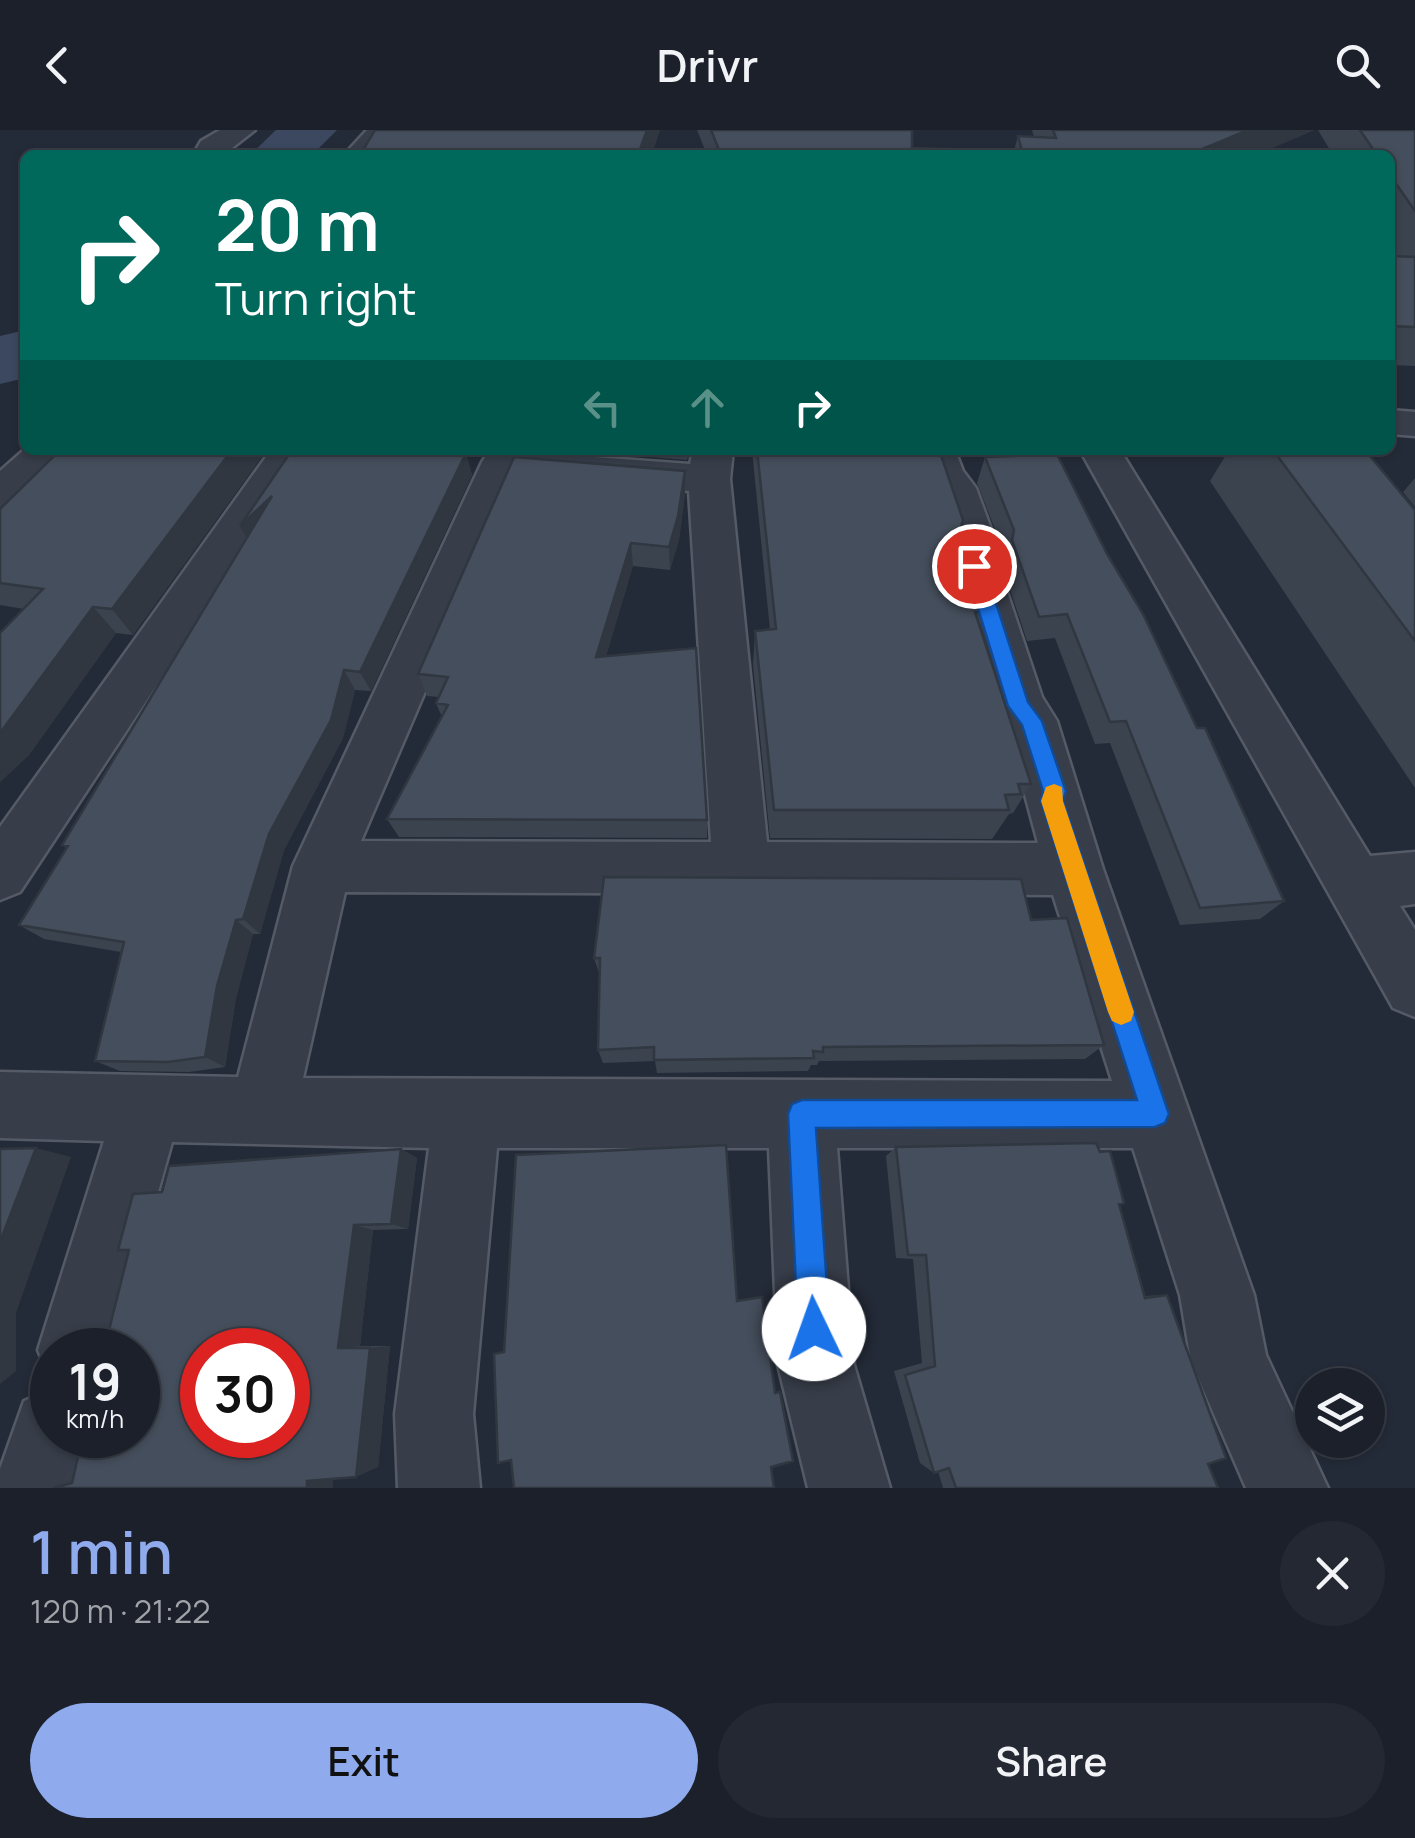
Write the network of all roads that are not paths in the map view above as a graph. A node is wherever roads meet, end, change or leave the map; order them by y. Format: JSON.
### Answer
{"nodes":[{"id":1,"x":240,"y":130,"type":"edge"},
{"id":2,"x":382,"y":130,"type":"edge"},
{"id":3,"x":210,"y":150,"type":"edge"},
{"id":4,"x":364,"y":150,"type":"edge"},
{"id":5,"x":43,"y":455,"type":"edge"},
{"id":6,"x":289,"y":455,"type":"edge"},
{"id":7,"x":938,"y":455,"type":"edge"},
{"id":8,"x":1103,"y":455,"type":"edge"},
{"id":9,"x":711,"y":465,"type":"edge"},
{"id":10,"x":0,"y":494,"type":"edge"},
{"id":11,"x":322,"y":866,"type":"junction"},
{"id":12,"x":1074,"y":869,"type":"junction"},
{"id":13,"x":742,"y":870,"type":"junction"},
{"id":14,"x":0,"y":874,"type":"edge"},
{"id":15,"x":1415,"y":878,"type":"edge"},
{"id":16,"x":1355,"y":884,"type":"junction"},
{"id":17,"x":1415,"y":987,"type":"edge"},
{"id":18,"x":0,"y":1105,"type":"edge"},
{"id":19,"x":147,"y":1111,"type":"junction"},
{"id":20,"x":262,"y":1112,"type":"junction"},
{"id":21,"x":802,"y":1114,"type":"junction"},
{"id":22,"x":1155,"y":1114,"type":"junction"},
{"id":23,"x":466,"y":1115,"type":"junction"},
{"id":24,"x":83,"y":1328,"type":"edge"},
{"id":25,"x":44,"y":1458,"type":"edge"},
{"id":26,"x":35,"y":1488,"type":"edge"},
{"id":27,"x":439,"y":1488,"type":"edge"},
{"id":28,"x":849,"y":1488,"type":"edge"},
{"id":29,"x":1287,"y":1488,"type":"edge"}],
"edges":[{"from":1,"to":3,"type":"street"},
{"from":2,"to":4,"type":"street"},
{"from":5,"to":10,"type":"street"},
{"from":6,"to":14,"type":"street"},
{"from":7,"to":12,"type":"street"},
{"from":8,"to":16,"type":"street"},
{"from":9,"to":11,"type":"street"},
{"from":9,"to":13,"type":"street"},
{"from":11,"to":13,"type":"street"},
{"from":11,"to":20,"type":"street"},
{"from":12,"to":13,"type":"street"},
{"from":12,"to":22,"type":"street"},
{"from":15,"to":16,"type":"street"},
{"from":16,"to":17,"type":"street"},
{"from":18,"to":19,"type":"street"},
{"from":19,"to":20,"type":"street"},
{"from":19,"to":24,"type":"street"},
{"from":20,"to":23,"type":"street"},
{"from":21,"to":22,"type":"street"},
{"from":21,"to":23,"type":"street"},
{"from":21,"to":28,"type":"street"},
{"from":22,"to":29,"type":"street"},
{"from":23,"to":27,"type":"street"},
{"from":25,"to":26,"type":"street"}]}
